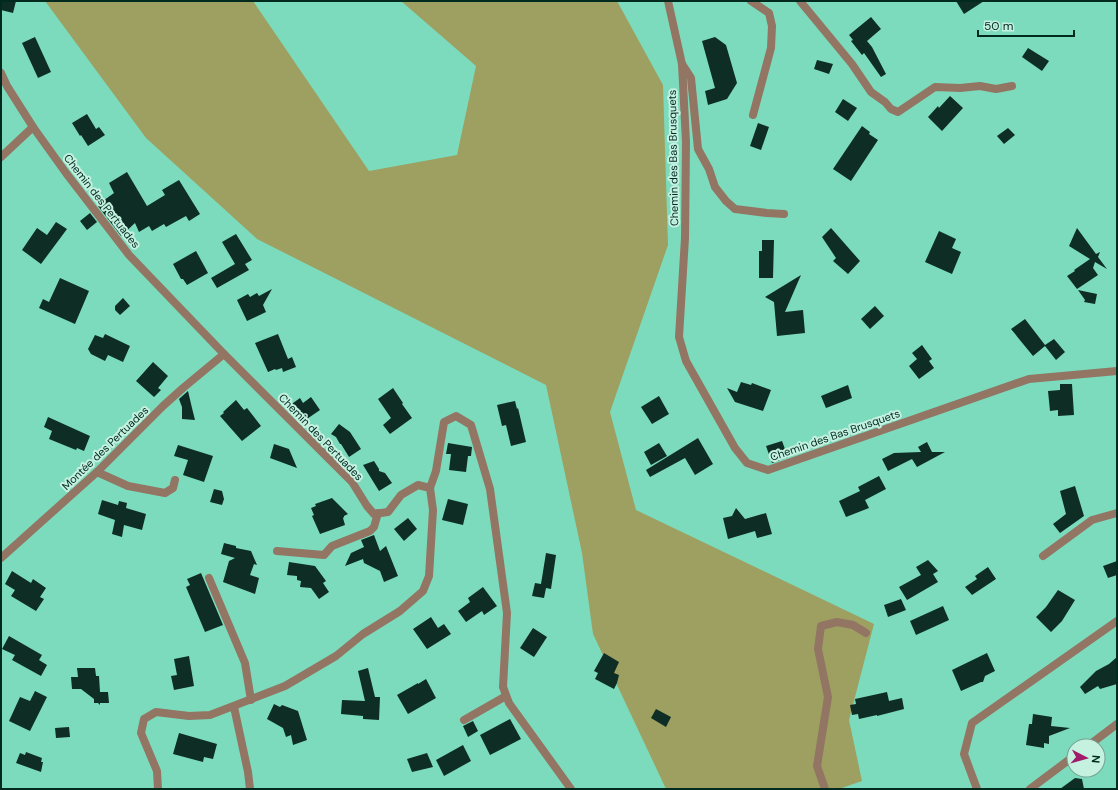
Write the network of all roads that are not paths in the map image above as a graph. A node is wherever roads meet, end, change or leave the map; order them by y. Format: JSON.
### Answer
{"nodes":[{"id":1,"x":668,"y":1,"type":"edge"},
{"id":2,"x":751,"y":1,"type":"edge"},
{"id":3,"x":800,"y":1,"type":"edge"},
{"id":4,"x":682,"y":64,"type":"junction"},
{"id":5,"x":2,"y":78,"type":"edge"},
{"id":6,"x":1012,"y":86,"type":"dead end"},
{"id":7,"x":753,"y":115,"type":"dead end"},
{"id":8,"x":33,"y":127,"type":"junction"},
{"id":9,"x":1,"y":157,"type":"edge"},
{"id":10,"x":784,"y":214,"type":"dead end"},
{"id":11,"x":224,"y":354,"type":"junction"},
{"id":12,"x":1117,"y":371,"type":"edge"},
{"id":13,"x":97,"y":472,"type":"junction"},
{"id":14,"x":175,"y":480,"type":"dead end"},
{"id":15,"x":430,"y":488,"type":"junction"},
{"id":16,"x":378,"y":513,"type":"junction"},
{"id":17,"x":1117,"y":514,"type":"edge"},
{"id":18,"x":277,"y":551,"type":"dead end"},
{"id":19,"x":1043,"y":556,"type":"dead end"},
{"id":20,"x":1,"y":558,"type":"edge"},
{"id":21,"x":210,"y":578,"type":"dead end"},
{"id":22,"x":1117,"y":621,"type":"edge"},
{"id":23,"x":866,"y":633,"type":"dead end"},
{"id":24,"x":506,"y":696,"type":"junction"},
{"id":25,"x":251,"y":700,"type":"junction"},
{"id":26,"x":234,"y":707,"type":"junction"},
{"id":27,"x":464,"y":720,"type":"dead end"},
{"id":28,"x":1117,"y":724,"type":"edge"},
{"id":29,"x":1099,"y":738,"type":"edge"},
{"id":30,"x":1066,"y":762,"type":"edge"},
{"id":31,"x":158,"y":789,"type":"edge"},
{"id":32,"x":250,"y":789,"type":"edge"},
{"id":33,"x":571,"y":789,"type":"edge"},
{"id":34,"x":825,"y":789,"type":"edge"},
{"id":35,"x":977,"y":789,"type":"edge"},
{"id":36,"x":1030,"y":789,"type":"edge"}],
"edges":[{"from":1,"to":4,"type":"street","name":"Chemin des Bas Brusquets"},
{"from":2,"to":7,"type":"street"},
{"from":3,"to":6,"type":"street"},
{"from":4,"to":10,"type":"street"},
{"from":4,"to":12,"type":"street","name":"Chemin des Bas Brusquets"},
{"from":5,"to":8,"type":"street","name":"Chemin des Pertuades"},
{"from":8,"to":9,"type":"street"},
{"from":8,"to":11,"type":"street","name":"Chemin des Pertuades"},
{"from":11,"to":13,"type":"street","name":"Montée des Pertuades"},
{"from":11,"to":16,"type":"street","name":"Chemin des Pertuades"},
{"from":13,"to":14,"type":"street"},
{"from":13,"to":20,"type":"street","name":"Montée des Pertuades"},
{"from":15,"to":16,"type":"street"},
{"from":15,"to":24,"type":"street"},
{"from":15,"to":25,"type":"street"},
{"from":16,"to":18,"type":"street"},
{"from":17,"to":19,"type":"street"},
{"from":21,"to":25,"type":"street"},
{"from":22,"to":35,"type":"street"},
{"from":23,"to":34,"type":"street"},
{"from":24,"to":27,"type":"street"},
{"from":24,"to":33,"type":"street"},
{"from":25,"to":26,"type":"street"},
{"from":26,"to":31,"type":"street"},
{"from":26,"to":32,"type":"street"},
{"from":28,"to":29,"type":"street"},
{"from":30,"to":36,"type":"street"}]}
